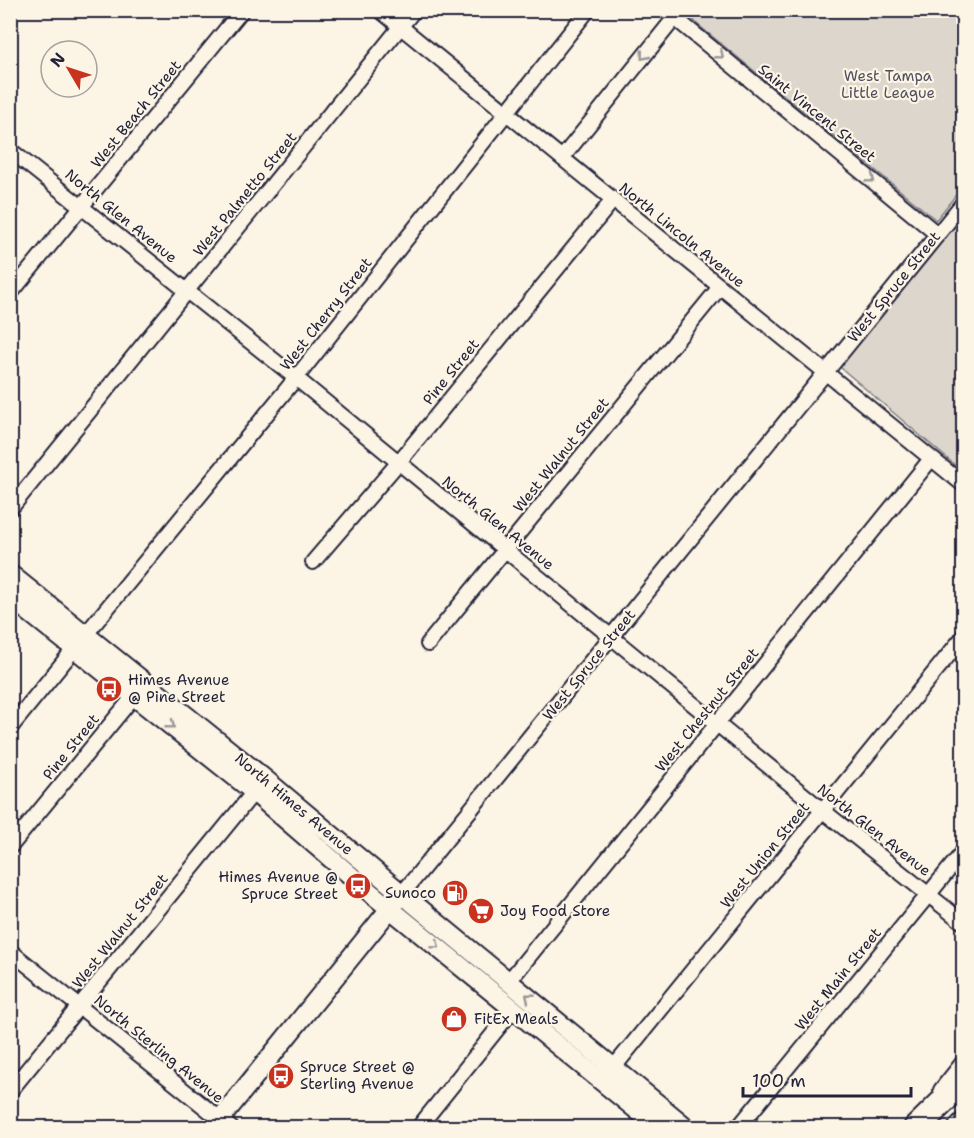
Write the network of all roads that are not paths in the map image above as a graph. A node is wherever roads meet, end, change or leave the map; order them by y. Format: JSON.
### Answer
{"nodes":[{"id":1,"x":242,"y":10,"type":"edge"},
{"id":2,"x":380,"y":10,"type":"edge"},
{"id":3,"x":414,"y":10,"type":"edge"},
{"id":4,"x":588,"y":10,"type":"edge"},
{"id":5,"x":678,"y":14,"type":"edge"},
{"id":6,"x":400,"y":27,"type":"junction"},
{"id":7,"x":506,"y":113,"type":"junction"},
{"id":8,"x":10,"y":150,"type":"edge"},
{"id":9,"x":562,"y":158,"type":"junction"},
{"id":10,"x":613,"y":200,"type":"junction"},
{"id":11,"x":963,"y":202,"type":"edge"},
{"id":12,"x":82,"y":207,"type":"junction"},
{"id":13,"x":937,"y":234,"type":"junction"},
{"id":14,"x":720,"y":287,"type":"junction"},
{"id":15,"x":188,"y":291,"type":"junction"},
{"id":16,"x":10,"y":294,"type":"edge"},
{"id":17,"x":825,"y":371,"type":"junction"},
{"id":18,"x":296,"y":378,"type":"junction"},
{"id":19,"x":931,"y":459,"type":"junction"},
{"id":20,"x":399,"y":463,"type":"junction"},
{"id":21,"x":963,"y":485,"type":"edge"},
{"id":22,"x":10,"y":509,"type":"edge"},
{"id":23,"x":506,"y":550,"type":"junction"},
{"id":24,"x":313,"y":562,"type":"dead end"},
{"id":25,"x":10,"y":573,"type":"edge"},
{"id":26,"x":10,"y":586,"type":"edge"},
{"id":27,"x":10,"y":597,"type":"edge"},
{"id":28,"x":612,"y":636,"type":"junction"},
{"id":29,"x":963,"y":636,"type":"edge"},
{"id":30,"x":81,"y":641,"type":"junction"},
{"id":31,"x":428,"y":644,"type":"dead end"},
{"id":32,"x":134,"y":696,"type":"junction"},
{"id":33,"x":717,"y":724,"type":"junction"},
{"id":34,"x":10,"y":728,"type":"edge"},
{"id":35,"x":254,"y":792,"type":"junction"},
{"id":36,"x":822,"y":810,"type":"junction"},
{"id":37,"x":10,"y":847,"type":"edge"},
{"id":38,"x":963,"y":851,"type":"edge"},
{"id":39,"x":402,"y":894,"type":"junction"},
{"id":40,"x":929,"y":894,"type":"junction"},
{"id":41,"x":390,"y":909,"type":"junction"},
{"id":42,"x":963,"y":923,"type":"edge"},
{"id":43,"x":10,"y":951,"type":"edge"},
{"id":44,"x":509,"y":981,"type":"junction"},
{"id":45,"x":80,"y":1006,"type":"junction"},
{"id":46,"x":521,"y":1014,"type":"junction"},
{"id":47,"x":963,"y":1061,"type":"edge"},
{"id":48,"x":614,"y":1067,"type":"junction"},
{"id":49,"x":593,"y":1073,"type":"junction"},
{"id":50,"x":963,"y":1082,"type":"edge"},
{"id":51,"x":10,"y":1091,"type":"edge"},
{"id":52,"x":221,"y":1125,"type":"edge"},
{"id":53,"x":418,"y":1128,"type":"edge"},
{"id":54,"x":659,"y":1128,"type":"edge"},
{"id":55,"x":682,"y":1128,"type":"edge"},
{"id":56,"x":687,"y":1128,"type":"edge"},
{"id":57,"x":738,"y":1128,"type":"edge"},
{"id":58,"x":915,"y":1128,"type":"edge"}],
"edges":[{"from":1,"to":12,"type":"street","name":"West Beach Street"},
{"from":2,"to":6,"type":"street","name":"North Lincoln Avenue"},
{"from":3,"to":6,"type":"street","name":"West Palmetto Street"},
{"from":4,"to":7,"type":"street","name":"West Cherry Street"},
{"from":5,"to":9,"type":"street","one_way":true},
{"from":5,"to":13,"type":"street","name":"Saint Vincent Street","one_way":true},
{"from":6,"to":7,"type":"street","name":"North Lincoln Avenue"},
{"from":6,"to":15,"type":"street","name":"West Palmetto Street"},
{"from":7,"to":9,"type":"street","name":"North Lincoln Avenue"},
{"from":7,"to":18,"type":"street","name":"West Cherry Street"},
{"from":8,"to":12,"type":"street","name":"North Glen Avenue"},
{"from":9,"to":10,"type":"street","name":"North Lincoln Avenue"},
{"from":10,"to":14,"type":"street","name":"North Lincoln Avenue"},
{"from":10,"to":20,"type":"street","name":"Pine Street"},
{"from":11,"to":13,"type":"street","name":"West Spruce Street"},
{"from":12,"to":15,"type":"street","name":"North Glen Avenue"},
{"from":12,"to":16,"type":"street","name":"West Beach Street"},
{"from":13,"to":17,"type":"street","name":"West Spruce Street"},
{"from":14,"to":17,"type":"street","name":"North Lincoln Avenue"},
{"from":14,"to":23,"type":"street","name":"West Walnut Street"},
{"from":15,"to":18,"type":"street","name":"North Glen Avenue"},
{"from":15,"to":22,"type":"street","name":"West Palmetto Street"},
{"from":17,"to":19,"type":"street","name":"North Lincoln Avenue"},
{"from":17,"to":28,"type":"street","name":"West Spruce Street"},
{"from":18,"to":20,"type":"street","name":"North Glen Avenue"},
{"from":18,"to":30,"type":"street","name":"West Cherry Street"},
{"from":19,"to":21,"type":"street","name":"North Lincoln Avenue"},
{"from":19,"to":33,"type":"street","name":"West Chestnut Street"},
{"from":20,"to":23,"type":"street","name":"North Glen Avenue"},
{"from":20,"to":24,"type":"street","name":"Pine Street"},
{"from":23,"to":28,"type":"street","name":"North Glen Avenue"},
{"from":23,"to":31,"type":"street","name":"West Walnut Street"},
{"from":25,"to":30,"type":"street","name":"North Himes Avenue"},
{"from":26,"to":30,"type":"street"},
{"from":27,"to":30,"type":"street","name":"North Himes Avenue"},
{"from":28,"to":33,"type":"street","name":"North Glen Avenue"},
{"from":28,"to":39,"type":"street","name":"West Spruce Street"},
{"from":29,"to":36,"type":"street","name":"West Union Street"},
{"from":30,"to":32,"type":"street","name":"North Himes Avenue"},
{"from":30,"to":34,"type":"street","name":"West Cherry Street"},
{"from":30,"to":39,"type":"street","name":"North Himes Avenue"},
{"from":32,"to":35,"type":"street","name":"North Himes Avenue","one_way":true},
{"from":32,"to":37,"type":"street","name":"Pine Street"},
{"from":33,"to":36,"type":"street","name":"North Glen Avenue"},
{"from":33,"to":44,"type":"street","name":"West Chestnut Street"},
{"from":35,"to":41,"type":"street","name":"North Himes Avenue"},
{"from":35,"to":45,"type":"street","name":"West Walnut Street"},
{"from":36,"to":40,"type":"street","name":"North Glen Avenue"},
{"from":36,"to":48,"type":"street","name":"West Union Street"},
{"from":38,"to":40,"type":"street","name":"West Main Street"},
{"from":39,"to":41,"type":"street","name":"West Spruce Street"},
{"from":39,"to":44,"type":"street","name":"North Himes Avenue"},
{"from":40,"to":42,"type":"street","name":"North Glen Avenue"},
{"from":40,"to":57,"type":"street","name":"West Main Street"},
{"from":41,"to":46,"type":"street","name":"North Himes Avenue","one_way":true},
{"from":41,"to":52,"type":"street","name":"West Spruce Street"},
{"from":43,"to":45,"type":"street","name":"North Sterling Avenue"},
{"from":48,"to":44,"type":"street","name":"North Himes Avenue","one_way":true},
{"from":45,"to":51,"type":"street","name":"West Walnut Street"},
{"from":45,"to":52,"type":"street","name":"North Sterling Avenue"},
{"from":46,"to":48,"type":"street"},
{"from":46,"to":49,"type":"street","name":"North Himes Avenue"},
{"from":46,"to":53,"type":"street"},
{"from":47,"to":58,"type":"street"},
{"from":48,"to":56,"type":"street","name":"North Himes Avenue"},
{"from":49,"to":54,"type":"street","name":"North Himes Avenue"},
{"from":49,"to":55,"type":"street"},
{"from":50,"to":58,"type":"highway"}]}
